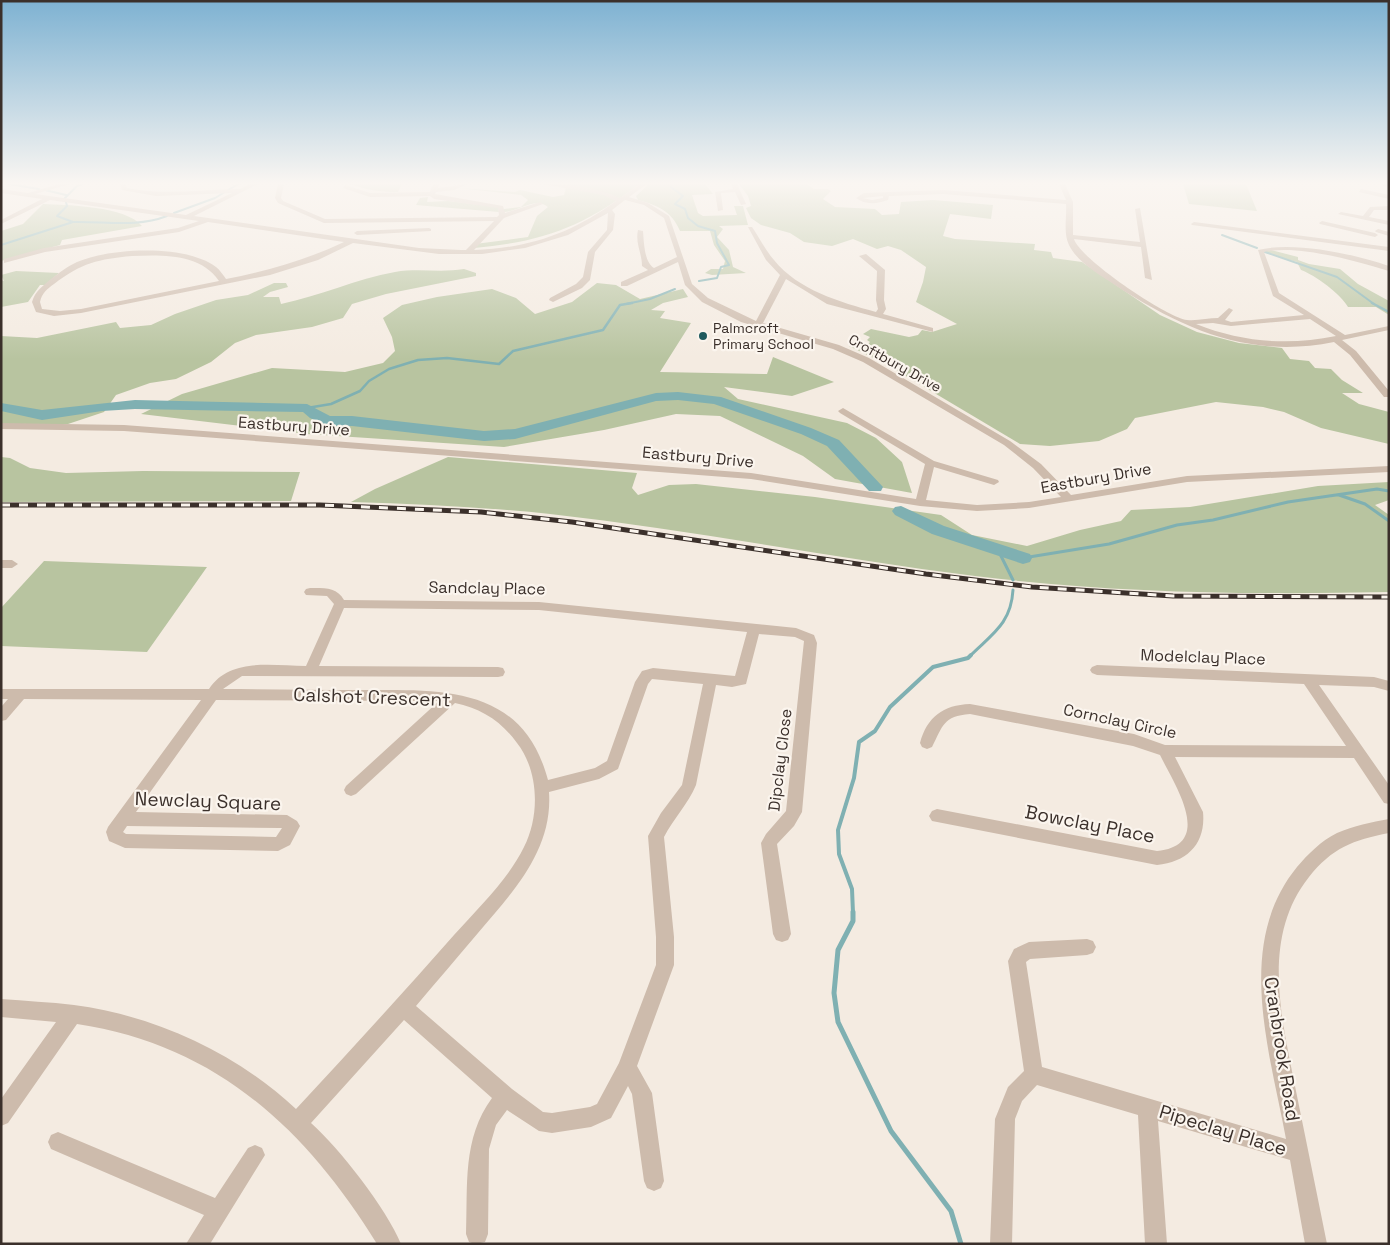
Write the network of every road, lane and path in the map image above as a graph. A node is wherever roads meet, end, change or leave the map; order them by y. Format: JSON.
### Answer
{"nodes":[{"id":1,"x":97,"y":242,"type":"edge"},
{"id":2,"x":348,"y":242,"type":"edge"},
{"id":3,"x":359,"y":242,"type":"edge"},
{"id":4,"x":389,"y":242,"type":"edge"},
{"id":5,"x":477,"y":242,"type":"edge"},
{"id":6,"x":538,"y":242,"type":"edge"},
{"id":7,"x":600,"y":242,"type":"edge"},
{"id":8,"x":641,"y":242,"type":"edge"},
{"id":9,"x":676,"y":242,"type":"edge"},
{"id":10,"x":759,"y":242,"type":"edge"},
{"id":11,"x":1072,"y":242,"type":"edge"},
{"id":12,"x":1124,"y":242,"type":"edge"},
{"id":13,"x":1345,"y":242,"type":"edge"},
{"id":14,"x":1372,"y":242,"type":"edge"},
{"id":15,"x":1144,"y":244,"type":"joint"},
{"id":16,"x":387,"y":246,"type":"junction"},
{"id":17,"x":1370,"y":246,"type":"junction"},
{"id":18,"x":1389,"y":249,"type":"edge"},
{"id":19,"x":468,"y":252,"type":"junction"},
{"id":20,"x":864,"y":256,"type":"dead end"},
{"id":21,"x":681,"y":258,"type":"junction"},
{"id":22,"x":7,"y":261,"type":"dead end"},
{"id":23,"x":1389,"y":268,"type":"edge"},
{"id":24,"x":652,"y":270,"type":"junction"},
{"id":25,"x":784,"y":275,"type":"junction"},
{"id":26,"x":1149,"y":278,"type":"dead end"},
{"id":27,"x":224,"y":282,"type":"junction"},
{"id":28,"x":624,"y":284,"type":"dead end"},
{"id":29,"x":553,"y":300,"type":"dead end"},
{"id":30,"x":1228,"y":310,"type":"dead end"},
{"id":31,"x":878,"y":316,"type":"junction"},
{"id":32,"x":1311,"y":317,"type":"junction"},
{"id":33,"x":1215,"y":321,"type":"junction"},
{"id":34,"x":1181,"y":322,"type":"junction"},
{"id":35,"x":759,"y":324,"type":"junction"},
{"id":36,"x":1389,"y":328,"type":"edge"},
{"id":37,"x":930,"y":330,"type":"dead end"},
{"id":38,"x":1339,"y":338,"type":"junction"},
{"id":39,"x":1387,"y":394,"type":"dead end"},
{"id":40,"x":843,"y":411,"type":"dead end"},
{"id":41,"x":1,"y":426,"type":"edge"},
{"id":42,"x":930,"y":463,"type":"junction"},
{"id":43,"x":1389,"y":469,"type":"edge"},
{"id":44,"x":994,"y":482,"type":"dead end"},
{"id":45,"x":1069,"y":498,"type":"junction"},
{"id":46,"x":920,"y":503,"type":"junction"},
{"id":47,"x":310,"y":592,"type":"dead end"},
{"id":48,"x":340,"y":604,"type":"junction"},
{"id":49,"x":634,"y":616,"type":"joint"},
{"id":50,"x":754,"y":628,"type":"junction"},
{"id":51,"x":1097,"y":670,"type":"dead end"},
{"id":52,"x":310,"y":671,"type":"junction"},
{"id":53,"x":498,"y":672,"type":"dead end"},
{"id":54,"x":1308,"y":678,"type":"junction"},
{"id":55,"x":710,"y":680,"type":"junction"},
{"id":56,"x":1389,"y":686,"type":"edge"},
{"id":57,"x":1,"y":694,"type":"edge"},
{"id":58,"x":21,"y":694,"type":"junction"},
{"id":59,"x":213,"y":694,"type":"junction"},
{"id":60,"x":452,"y":698,"type":"junction"},
{"id":61,"x":1,"y":716,"type":"edge"},
{"id":62,"x":927,"y":742,"type":"dead end"},
{"id":63,"x":1165,"y":751,"type":"junction"},
{"id":64,"x":1356,"y":752,"type":"junction"},
{"id":65,"x":543,"y":787,"type":"junction"},
{"id":66,"x":351,"y":790,"type":"dead end"},
{"id":67,"x":1389,"y":798,"type":"edge"},
{"id":68,"x":937,"y":816,"type":"dead end"},
{"id":69,"x":123,"y":819,"type":"junction"},
{"id":70,"x":1389,"y":826,"type":"edge"},
{"id":71,"x":782,"y":934,"type":"dead end"},
{"id":72,"x":1087,"y":947,"type":"dead end"},
{"id":73,"x":402,"y":1007,"type":"junction"},
{"id":74,"x":1,"y":1008,"type":"edge"},
{"id":75,"x":73,"y":1014,"type":"junction"},
{"id":76,"x":626,"y":1068,"type":"junction"},
{"id":77,"x":1034,"y":1074,"type":"junction"},
{"id":78,"x":505,"y":1096,"type":"junction"},
{"id":79,"x":1148,"y":1108,"type":"junction"},
{"id":80,"x":1,"y":1116,"type":"edge"},
{"id":81,"x":298,"y":1122,"type":"junction"},
{"id":82,"x":58,"y":1142,"type":"dead end"},
{"id":83,"x":1299,"y":1153,"type":"junction"},
{"id":84,"x":255,"y":1155,"type":"dead end"},
{"id":85,"x":654,"y":1181,"type":"dead end"},
{"id":86,"x":218,"y":1210,"type":"junction"},
{"id":87,"x":477,"y":1234,"type":"dead end"},
{"id":88,"x":197,"y":1244,"type":"edge"},
{"id":89,"x":390,"y":1244,"type":"edge"},
{"id":90,"x":1001,"y":1244,"type":"edge"},
{"id":91,"x":1156,"y":1244,"type":"edge"},
{"id":92,"x":1316,"y":1244,"type":"edge"}],
"edges":[{"from":1,"to":22,"type":"street"},
{"from":2,"to":27,"type":"street"},
{"from":3,"to":16,"type":"street"},
{"from":4,"to":16,"type":"street"},
{"from":5,"to":19,"type":"street"},
{"from":6,"to":19,"type":"street"},
{"from":7,"to":29,"type":"street"},
{"from":8,"to":24,"type":"street"},
{"from":9,"to":21,"type":"street","name":"Croftbury Drive"},
{"from":10,"to":25,"type":"street"},
{"from":11,"to":34,"type":"street"},
{"from":12,"to":15,"type":"street"},
{"from":13,"to":17,"type":"street"},
{"from":14,"to":17,"type":"street"},
{"from":15,"to":26,"type":"street"},
{"from":16,"to":19,"type":"street"},
{"from":17,"to":18,"type":"street"},
{"from":20,"to":31,"type":"street"},
{"from":21,"to":24,"type":"street"},
{"from":21,"to":35,"type":"street","name":"Croftbury Drive"},
{"from":23,"to":32,"type":"street"},
{"from":24,"to":28,"type":"street"},
{"from":25,"to":31,"type":"street"},
{"from":25,"to":35,"type":"street"},
{"from":27,"to":27,"type":"street"},
{"from":30,"to":33,"type":"street"},
{"from":31,"to":37,"type":"street"},
{"from":32,"to":33,"type":"street"},
{"from":32,"to":38,"type":"street"},
{"from":33,"to":34,"type":"street"},
{"from":34,"to":38,"type":"street"},
{"from":35,"to":45,"type":"street","name":"Croftbury Drive"},
{"from":36,"to":38,"type":"street"},
{"from":38,"to":39,"type":"street"},
{"from":40,"to":42,"type":"street"},
{"from":41,"to":46,"type":"street","name":"Eastbury Drive"},
{"from":42,"to":44,"type":"street"},
{"from":42,"to":46,"type":"street"},
{"from":43,"to":45,"type":"street","name":"Eastbury Drive"},
{"from":45,"to":46,"type":"street","name":"Eastbury Drive"},
{"from":47,"to":48,"type":"street","name":"Sandclay Place"},
{"from":48,"to":49,"type":"street","name":"Sandclay Place"},
{"from":48,"to":52,"type":"street"},
{"from":49,"to":50,"type":"street","name":"Dipclay Close"},
{"from":50,"to":55,"type":"street"},
{"from":50,"to":71,"type":"street","name":"Dipclay Close"},
{"from":51,"to":54,"type":"street","name":"Modelclay Place"},
{"from":52,"to":53,"type":"street"},
{"from":52,"to":59,"type":"street"},
{"from":54,"to":56,"type":"street","name":"Modelclay Place"},
{"from":54,"to":64,"type":"street"},
{"from":55,"to":65,"type":"street"},
{"from":55,"to":76,"type":"street"},
{"from":57,"to":58,"type":"street","name":"Calshot Crescent"},
{"from":58,"to":59,"type":"street","name":"Calshot Crescent"},
{"from":58,"to":61,"type":"street"},
{"from":59,"to":60,"type":"street","name":"Calshot Crescent"},
{"from":59,"to":69,"type":"street","name":"Newclay Square"},
{"from":60,"to":65,"type":"street","name":"Calshot Crescent"},
{"from":60,"to":66,"type":"street"},
{"from":62,"to":63,"type":"street","name":"Cornclay Circle"},
{"from":63,"to":64,"type":"street","name":"Cornclay Circle"},
{"from":63,"to":68,"type":"street","name":"Bowclay Place"},
{"from":64,"to":67,"type":"street"},
{"from":65,"to":73,"type":"street","name":"Calshot Crescent"},
{"from":69,"to":69,"type":"street","name":"Newclay Square"},
{"from":70,"to":83,"type":"street","name":"Cranbrook Road"},
{"from":72,"to":77,"type":"street"},
{"from":73,"to":78,"type":"street"},
{"from":73,"to":81,"type":"street","name":"Calshot Crescent"},
{"from":74,"to":75,"type":"street"},
{"from":75,"to":80,"type":"street"},
{"from":75,"to":81,"type":"street"},
{"from":76,"to":78,"type":"street"},
{"from":76,"to":85,"type":"street"},
{"from":77,"to":79,"type":"street","name":"Pipeclay Place"},
{"from":77,"to":90,"type":"street"},
{"from":78,"to":87,"type":"street"},
{"from":79,"to":83,"type":"street","name":"Pipeclay Place"},
{"from":79,"to":91,"type":"street","name":"Pipeclay Place"},
{"from":81,"to":89,"type":"street"},
{"from":82,"to":86,"type":"street"},
{"from":83,"to":92,"type":"street","name":"Cranbrook Road"},
{"from":84,"to":86,"type":"street"},
{"from":86,"to":88,"type":"street"}]}
